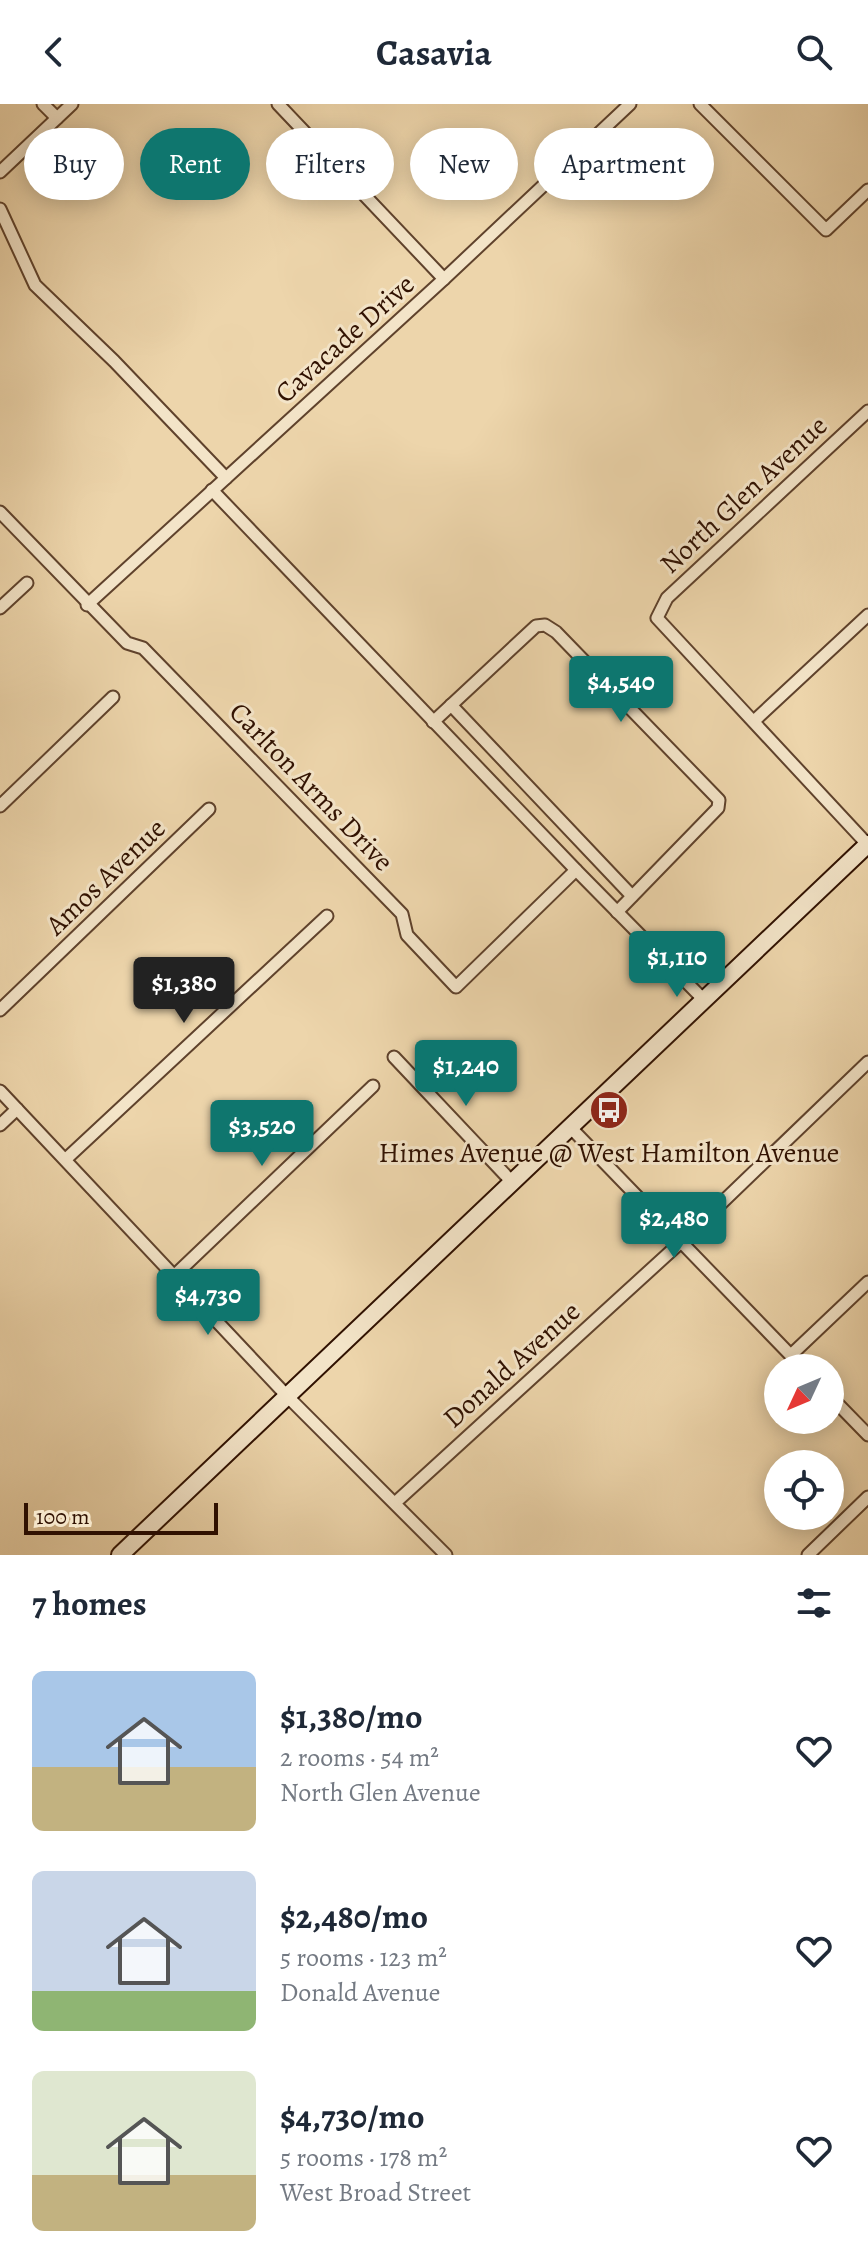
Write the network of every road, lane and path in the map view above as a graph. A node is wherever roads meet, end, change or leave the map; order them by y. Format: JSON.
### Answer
{"nodes":[{"id":1,"x":43,"y":104,"type":"edge"},
{"id":2,"x":72,"y":104,"type":"edge"},
{"id":3,"x":278,"y":104,"type":"edge"},
{"id":4,"x":630,"y":104,"type":"edge"},
{"id":5,"x":700,"y":104,"type":"edge"},
{"id":6,"x":57,"y":118,"type":"junction"},
{"id":7,"x":0,"y":172,"type":"edge"},
{"id":8,"x":868,"y":190,"type":"edge"},
{"id":9,"x":0,"y":209,"type":"edge"},
{"id":10,"x":444,"y":279,"type":"junction"},
{"id":11,"x":868,"y":411,"type":"edge"},
{"id":12,"x":226,"y":478,"type":"junction"},
{"id":13,"x":212,"y":490,"type":"junction"},
{"id":14,"x":0,"y":512,"type":"edge"},
{"id":15,"x":27,"y":583,"type":"dead end"},
{"id":16,"x":87,"y":605,"type":"junction"},
{"id":17,"x":0,"y":608,"type":"edge"},
{"id":18,"x":868,"y":615,"type":"edge"},
{"id":19,"x":113,"y":697,"type":"dead end"},
{"id":20,"x":451,"y":705,"type":"junction"},
{"id":21,"x":754,"y":721,"type":"junction"},
{"id":22,"x":433,"y":722,"type":"junction"},
{"id":23,"x":0,"y":806,"type":"edge"},
{"id":24,"x":209,"y":809,"type":"dead end"},
{"id":25,"x":866,"y":850,"type":"edge"},
{"id":26,"x":576,"y":870,"type":"junction"},
{"id":27,"x":632,"y":896,"type":"junction"},
{"id":28,"x":617,"y":912,"type":"junction"},
{"id":29,"x":327,"y":916,"type":"dead end"},
{"id":30,"x":704,"y":1000,"type":"junction"},
{"id":31,"x":0,"y":1010,"type":"edge"},
{"id":32,"x":394,"y":1057,"type":"dead end"},
{"id":33,"x":868,"y":1062,"type":"edge"},
{"id":34,"x":373,"y":1086,"type":"dead end"},
{"id":35,"x":0,"y":1091,"type":"edge"},
{"id":36,"x":17,"y":1109,"type":"junction"},
{"id":37,"x":0,"y":1125,"type":"edge"},
{"id":38,"x":571,"y":1128,"type":"junction"},
{"id":39,"x":66,"y":1159,"type":"junction"},
{"id":40,"x":512,"y":1182,"type":"junction"},
{"id":41,"x":681,"y":1242,"type":"junction"},
{"id":42,"x":175,"y":1275,"type":"junction"},
{"id":43,"x":868,"y":1282,"type":"edge"},
{"id":44,"x":790,"y":1354,"type":"edge"},
{"id":45,"x":792,"y":1354,"type":"edge"},
{"id":46,"x":287,"y":1396,"type":"junction"},
{"id":47,"x":844,"y":1410,"type":"edge"},
{"id":48,"x":868,"y":1435,"type":"edge"},
{"id":49,"x":868,"y":1497,"type":"edge"},
{"id":50,"x":396,"y":1502,"type":"junction"},
{"id":51,"x":120,"y":1555,"type":"edge"},
{"id":52,"x":446,"y":1555,"type":"edge"},
{"id":53,"x":808,"y":1555,"type":"edge"}],
"edges":[{"from":1,"to":6,"type":"street"},
{"from":2,"to":6,"type":"street"},
{"from":3,"to":10,"type":"street"},
{"from":4,"to":10,"type":"street","name":"Cavacade Drive"},
{"from":5,"to":8,"type":"street"},
{"from":6,"to":7,"type":"street"},
{"from":9,"to":12,"type":"street"},
{"from":10,"to":12,"type":"street","name":"Cavacade Drive"},
{"from":11,"to":21,"type":"street","name":"North Glen Avenue"},
{"from":12,"to":13,"type":"street","name":"Cavacade Drive"},
{"from":13,"to":16,"type":"street","name":"Cavacade Drive"},
{"from":13,"to":22,"type":"street"},
{"from":14,"to":16,"type":"street","name":"Carlton Arms Drive"},
{"from":15,"to":17,"type":"street"},
{"from":16,"to":26,"type":"street","name":"Carlton Arms Drive"},
{"from":18,"to":21,"type":"street"},
{"from":19,"to":23,"type":"street"},
{"from":20,"to":22,"type":"street"},
{"from":20,"to":27,"type":"street"},
{"from":20,"to":27,"type":"street"},
{"from":21,"to":25,"type":"street"},
{"from":22,"to":26,"type":"street"},
{"from":24,"to":31,"type":"street","name":"Amos Avenue"},
{"from":25,"to":30,"type":"street"},
{"from":26,"to":28,"type":"street"},
{"from":27,"to":28,"type":"street"},
{"from":28,"to":30,"type":"street"},
{"from":29,"to":39,"type":"street"},
{"from":30,"to":38,"type":"street"},
{"from":32,"to":40,"type":"street"},
{"from":33,"to":41,"type":"street","name":"Donald Avenue"},
{"from":34,"to":42,"type":"street"},
{"from":35,"to":36,"type":"street"},
{"from":36,"to":37,"type":"street"},
{"from":36,"to":39,"type":"street"},
{"from":38,"to":40,"type":"street"},
{"from":38,"to":41,"type":"street"},
{"from":39,"to":42,"type":"street"},
{"from":40,"to":46,"type":"street"},
{"from":41,"to":44,"type":"street"},
{"from":41,"to":50,"type":"street","name":"Donald Avenue"},
{"from":42,"to":46,"type":"street"},
{"from":43,"to":45,"type":"street"},
{"from":46,"to":50,"type":"street"},
{"from":46,"to":51,"type":"street"},
{"from":47,"to":48,"type":"street"},
{"from":49,"to":53,"type":"street"},
{"from":50,"to":52,"type":"street"}]}
